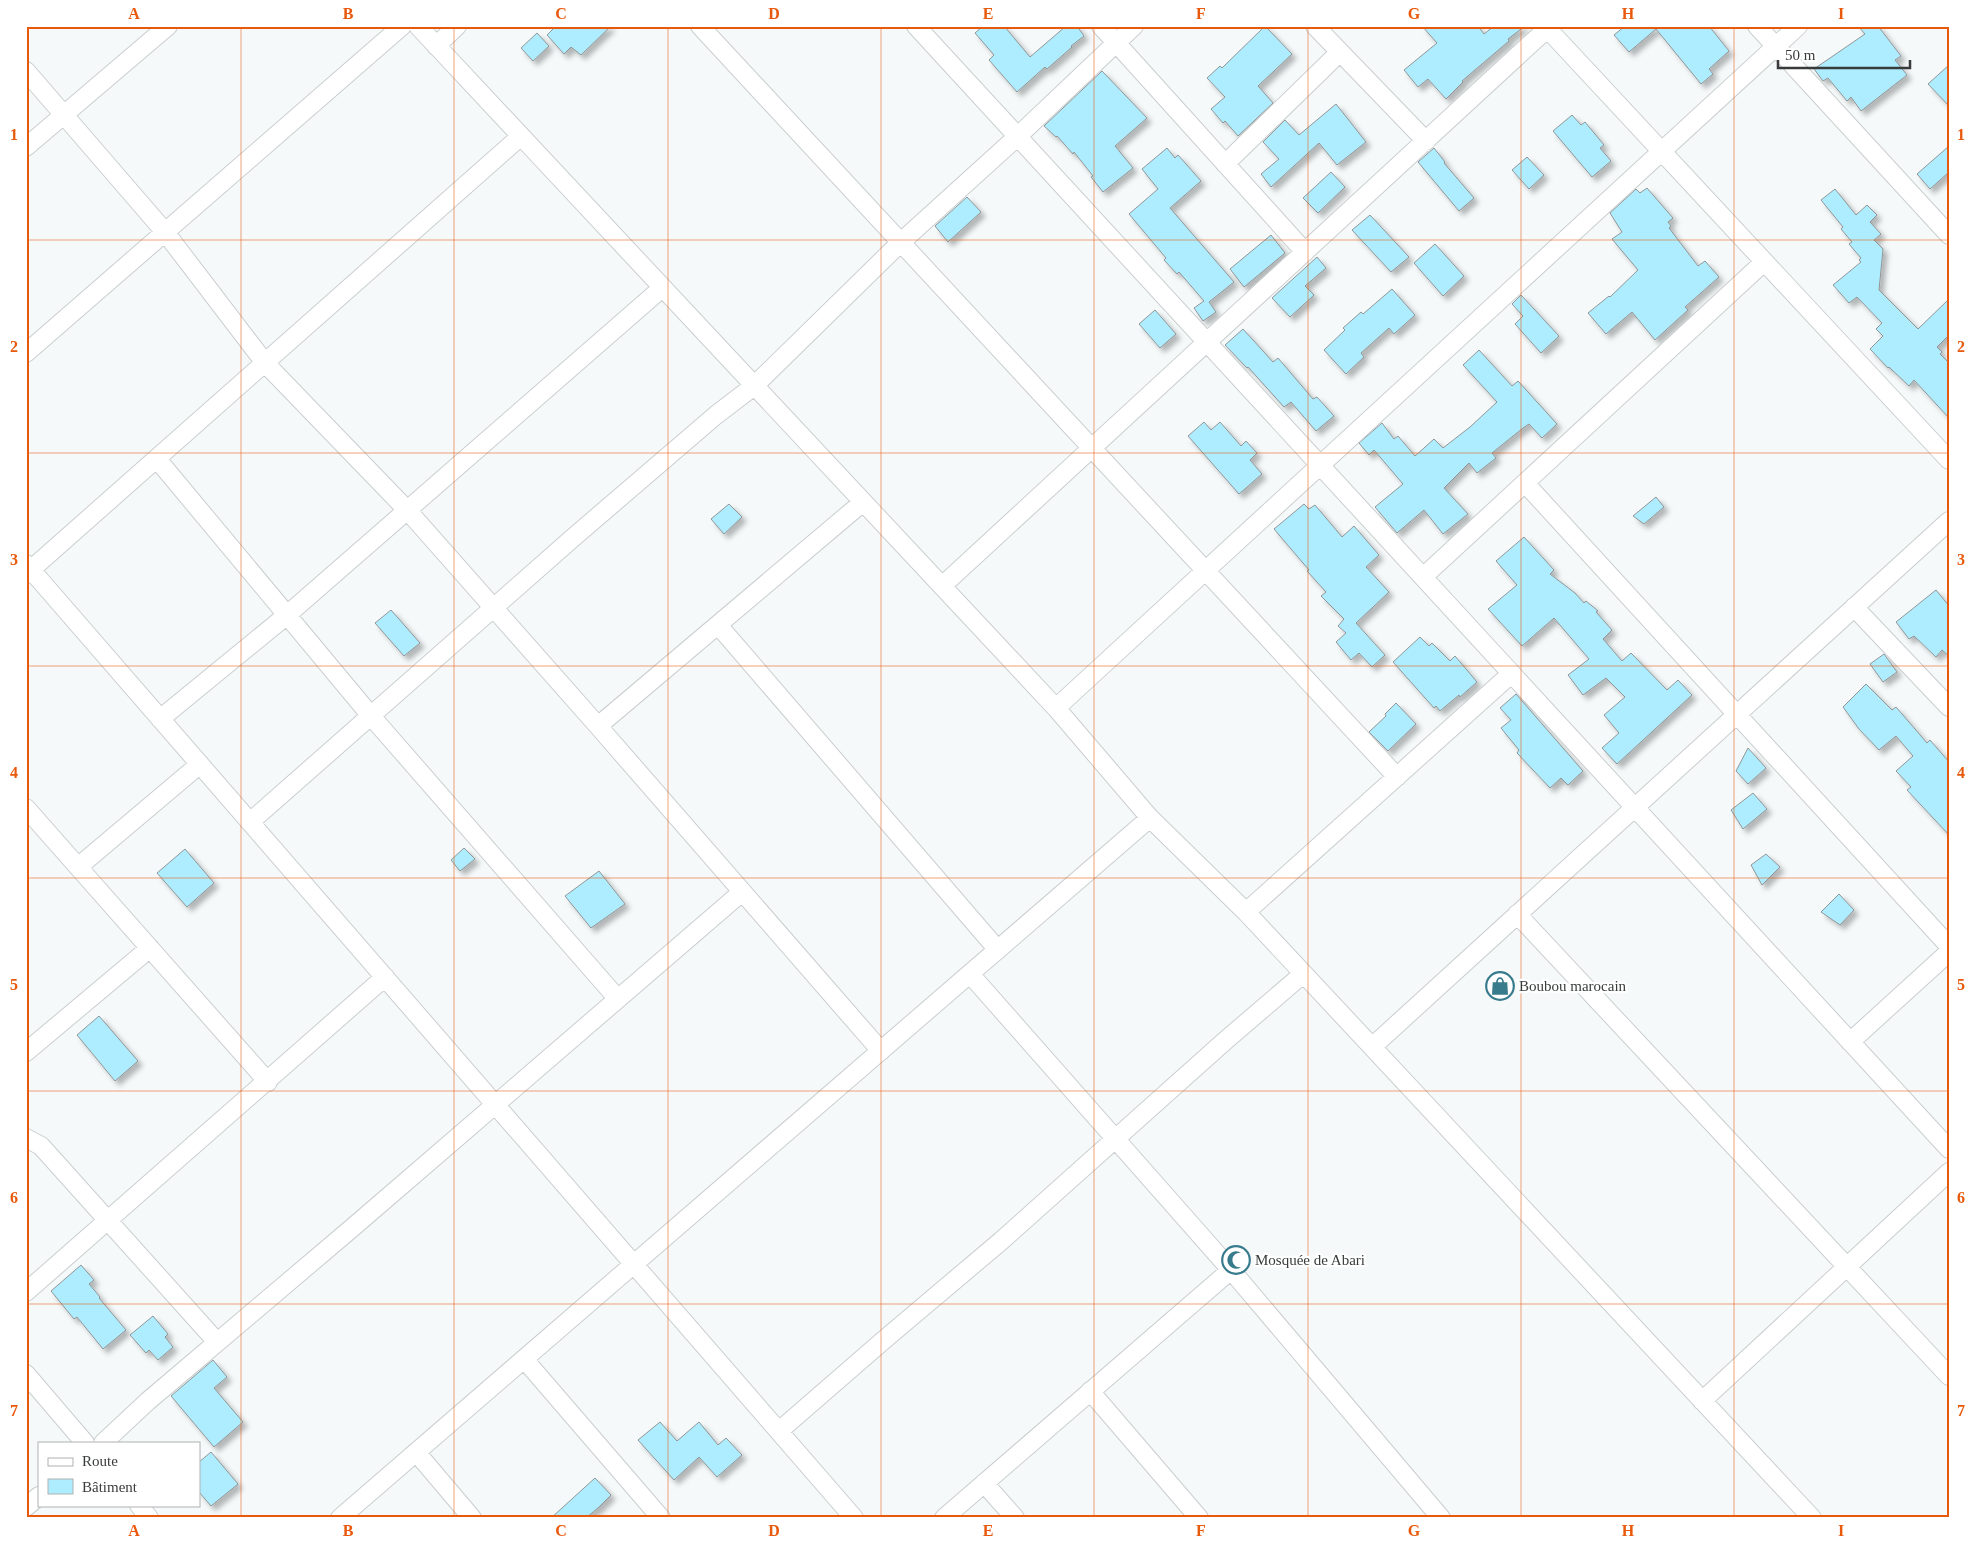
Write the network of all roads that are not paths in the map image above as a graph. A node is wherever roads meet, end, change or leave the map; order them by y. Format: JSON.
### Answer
{"nodes":[{"id":1,"x":168,"y":26,"type":"edge"},
{"id":2,"x":402,"y":26,"type":"edge"},
{"id":3,"x":418,"y":26,"type":"edge"},
{"id":4,"x":458,"y":26,"type":"edge"},
{"id":5,"x":700,"y":26,"type":"edge"},
{"id":6,"x":916,"y":26,"type":"edge"},
{"id":7,"x":1101,"y":26,"type":"edge"},
{"id":8,"x":1134,"y":26,"type":"edge"},
{"id":9,"x":1315,"y":26,"type":"edge"},
{"id":10,"x":1757,"y":26,"type":"edge"},
{"id":11,"x":1798,"y":26,"type":"edge"},
{"id":12,"x":1548,"y":27,"type":"edge"},
{"id":13,"x":1116,"y":43,"type":"junction"},
{"id":14,"x":436,"y":46,"type":"junction"},
{"id":15,"x":1776,"y":47,"type":"junction"},
{"id":16,"x":1340,"y":52,"type":"junction"},
{"id":17,"x":26,"y":71,"type":"edge"},
{"id":18,"x":64,"y":115,"type":"junction"},
{"id":19,"x":521,"y":136,"type":"junction"},
{"id":20,"x":1017,"y":137,"type":"junction"},
{"id":21,"x":1426,"y":141,"type":"junction"},
{"id":22,"x":26,"y":147,"type":"edge"},
{"id":23,"x":1662,"y":152,"type":"junction"},
{"id":24,"x":1225,"y":164,"type":"junction"},
{"id":25,"x":165,"y":232,"type":"junction"},
{"id":26,"x":1949,"y":235,"type":"edge"},
{"id":27,"x":900,"y":242,"type":"junction"},
{"id":28,"x":1305,"y":252,"type":"junction"},
{"id":29,"x":1764,"y":262,"type":"junction"},
{"id":30,"x":662,"y":288,"type":"junction"},
{"id":31,"x":1207,"y":342,"type":"junction"},
{"id":32,"x":26,"y":352,"type":"edge"},
{"id":33,"x":265,"y":363,"type":"junction"},
{"id":34,"x":754,"y":386,"type":"junction"},
{"id":35,"x":1092,"y":448,"type":"junction"},
{"id":36,"x":157,"y":459,"type":"junction"},
{"id":37,"x":1949,"y":460,"type":"edge"},
{"id":38,"x":1320,"y":466,"type":"junction"},
{"id":39,"x":1525,"y":483,"type":"junction"},
{"id":40,"x":863,"y":502,"type":"junction"},
{"id":41,"x":408,"y":511,"type":"junction"},
{"id":42,"x":1949,"y":521,"type":"edge"},
{"id":43,"x":28,"y":570,"type":"edge"},
{"id":44,"x":1205,"y":570,"type":"junction"},
{"id":45,"x":1423,"y":578,"type":"junction"},
{"id":46,"x":942,"y":586,"type":"junction"},
{"id":47,"x":1854,"y":607,"type":"junction"},
{"id":48,"x":493,"y":608,"type":"junction"},
{"id":49,"x":288,"y":615,"type":"junction"},
{"id":50,"x":718,"y":625,"type":"junction"},
{"id":51,"x":1511,"y":674,"type":"junction"},
{"id":52,"x":1949,"y":707,"type":"edge"},
{"id":53,"x":1056,"y":708,"type":"junction"},
{"id":54,"x":1737,"y":714,"type":"junction"},
{"id":55,"x":371,"y":716,"type":"junction"},
{"id":56,"x":160,"y":719,"type":"junction"},
{"id":57,"x":598,"y":726,"type":"junction"},
{"id":58,"x":200,"y":764,"type":"junction"},
{"id":59,"x":1397,"y":777,"type":"junction"},
{"id":60,"x":1634,"y":807,"type":"junction"},
{"id":61,"x":1150,"y":818,"type":"junction"},
{"id":62,"x":30,"y":819,"type":"edge"},
{"id":63,"x":250,"y":822,"type":"junction"},
{"id":64,"x":78,"y":867,"type":"junction"},
{"id":65,"x":742,"y":892,"type":"junction"},
{"id":66,"x":1246,"y":912,"type":"junction"},
{"id":67,"x":1517,"y":914,"type":"junction"},
{"id":68,"x":1949,"y":946,"type":"edge"},
{"id":69,"x":150,"y":948,"type":"junction"},
{"id":70,"x":998,"y":950,"type":"junction"},
{"id":71,"x":1949,"y":952,"type":"edge"},
{"id":72,"x":970,"y":974,"type":"junction"},
{"id":73,"x":1303,"y":974,"type":"junction"},
{"id":74,"x":385,"y":977,"type":"junction"},
{"id":75,"x":617,"y":998,"type":"junction"},
{"id":76,"x":1850,"y":1042,"type":"junction"},
{"id":77,"x":1372,"y":1046,"type":"junction"},
{"id":78,"x":881,"y":1051,"type":"junction"},
{"id":79,"x":26,"y":1052,"type":"edge"},
{"id":80,"x":268,"y":1082,"type":"junction"},
{"id":81,"x":495,"y":1104,"type":"junction"},
{"id":82,"x":26,"y":1138,"type":"edge"},
{"id":83,"x":1115,"y":1138,"type":"junction"},
{"id":84,"x":1949,"y":1149,"type":"edge"},
{"id":85,"x":1949,"y":1172,"type":"edge"},
{"id":86,"x":109,"y":1221,"type":"junction"},
{"id":87,"x":634,"y":1264,"type":"junction"},
{"id":88,"x":1846,"y":1267,"type":"junction"},
{"id":89,"x":1231,"y":1270,"type":"junction"},
{"id":90,"x":26,"y":1292,"type":"edge"},
{"id":91,"x":217,"y":1342,"type":"junction"},
{"id":92,"x":524,"y":1359,"type":"junction"},
{"id":93,"x":26,"y":1374,"type":"edge"},
{"id":94,"x":1949,"y":1376,"type":"edge"},
{"id":95,"x":1090,"y":1391,"type":"junction"},
{"id":96,"x":1702,"y":1401,"type":"junction"},
{"id":97,"x":779,"y":1431,"type":"junction"},
{"id":98,"x":84,"y":1442,"type":"edge"},
{"id":99,"x":104,"y":1442,"type":"edge"},
{"id":100,"x":416,"y":1452,"type":"junction"},
{"id":101,"x":984,"y":1483,"type":"junction"},
{"id":102,"x":38,"y":1497,"type":"edge"},
{"id":103,"x":140,"y":1506,"type":"edge"},
{"id":104,"x":26,"y":1507,"type":"edge"},
{"id":105,"x":149,"y":1518,"type":"edge"},
{"id":106,"x":340,"y":1518,"type":"edge"},
{"id":107,"x":472,"y":1518,"type":"edge"},
{"id":108,"x":662,"y":1518,"type":"edge"},
{"id":109,"x":854,"y":1518,"type":"edge"},
{"id":110,"x":944,"y":1518,"type":"edge"},
{"id":111,"x":1015,"y":1518,"type":"edge"},
{"id":112,"x":1199,"y":1518,"type":"edge"},
{"id":113,"x":1441,"y":1518,"type":"edge"},
{"id":114,"x":1812,"y":1518,"type":"edge"}],
"edges":[{"from":1,"to":18,"type":"street"},
{"from":2,"to":25,"type":"street"},
{"from":3,"to":14,"type":"street"},
{"from":4,"to":14,"type":"street"},
{"from":5,"to":27,"type":"street"},
{"from":6,"to":20,"type":"street"},
{"from":7,"to":13,"type":"street"},
{"from":8,"to":13,"type":"street"},
{"from":9,"to":16,"type":"street"},
{"from":10,"to":15,"type":"street"},
{"from":11,"to":15,"type":"street"},
{"from":12,"to":21,"type":"street"},
{"from":12,"to":23,"type":"street"},
{"from":13,"to":20,"type":"street"},
{"from":13,"to":24,"type":"street"},
{"from":14,"to":19,"type":"street"},
{"from":15,"to":23,"type":"street"},
{"from":15,"to":26,"type":"street"},
{"from":16,"to":21,"type":"street"},
{"from":16,"to":24,"type":"street"},
{"from":17,"to":18,"type":"street"},
{"from":18,"to":22,"type":"street"},
{"from":18,"to":25,"type":"street"},
{"from":19,"to":30,"type":"street"},
{"from":19,"to":33,"type":"street"},
{"from":20,"to":27,"type":"street"},
{"from":20,"to":31,"type":"street"},
{"from":21,"to":28,"type":"street"},
{"from":23,"to":29,"type":"street"},
{"from":23,"to":38,"type":"street"},
{"from":24,"to":28,"type":"street"},
{"from":25,"to":32,"type":"street"},
{"from":25,"to":33,"type":"street"},
{"from":27,"to":34,"type":"street"},
{"from":27,"to":35,"type":"street"},
{"from":28,"to":31,"type":"street"},
{"from":29,"to":37,"type":"street"},
{"from":29,"to":39,"type":"street"},
{"from":30,"to":34,"type":"street"},
{"from":30,"to":41,"type":"street"},
{"from":31,"to":35,"type":"street"},
{"from":31,"to":38,"type":"street"},
{"from":33,"to":36,"type":"street"},
{"from":33,"to":41,"type":"street"},
{"from":34,"to":40,"type":"street"},
{"from":34,"to":48,"type":"street"},
{"from":35,"to":44,"type":"street"},
{"from":35,"to":46,"type":"street"},
{"from":36,"to":43,"type":"street"},
{"from":36,"to":49,"type":"street"},
{"from":38,"to":44,"type":"street"},
{"from":38,"to":45,"type":"street"},
{"from":39,"to":45,"type":"street"},
{"from":39,"to":54,"type":"street"},
{"from":40,"to":46,"type":"street"},
{"from":40,"to":50,"type":"street"},
{"from":41,"to":48,"type":"street"},
{"from":41,"to":49,"type":"street"},
{"from":42,"to":47,"type":"street"},
{"from":43,"to":56,"type":"street"},
{"from":44,"to":53,"type":"street"},
{"from":44,"to":59,"type":"street"},
{"from":45,"to":51,"type":"street"},
{"from":46,"to":53,"type":"street"},
{"from":47,"to":52,"type":"street"},
{"from":47,"to":54,"type":"street"},
{"from":48,"to":55,"type":"street"},
{"from":48,"to":57,"type":"street"},
{"from":49,"to":55,"type":"street"},
{"from":49,"to":56,"type":"street"},
{"from":50,"to":57,"type":"street"},
{"from":50,"to":70,"type":"street"},
{"from":51,"to":59,"type":"street"},
{"from":51,"to":60,"type":"street"},
{"from":53,"to":61,"type":"street"},
{"from":54,"to":60,"type":"street"},
{"from":54,"to":68,"type":"street"},
{"from":55,"to":63,"type":"street"},
{"from":55,"to":75,"type":"street"},
{"from":56,"to":58,"type":"street"},
{"from":57,"to":65,"type":"street"},
{"from":58,"to":63,"type":"street"},
{"from":58,"to":64,"type":"street"},
{"from":59,"to":66,"type":"street"},
{"from":60,"to":67,"type":"street"},
{"from":60,"to":76,"type":"street"},
{"from":61,"to":66,"type":"street"},
{"from":61,"to":70,"type":"street"},
{"from":62,"to":64,"type":"street"},
{"from":63,"to":74,"type":"street"},
{"from":64,"to":69,"type":"street"},
{"from":65,"to":75,"type":"street"},
{"from":65,"to":78,"type":"street"},
{"from":66,"to":73,"type":"street"},
{"from":67,"to":77,"type":"street"},
{"from":67,"to":88,"type":"street"},
{"from":69,"to":79,"type":"street"},
{"from":69,"to":80,"type":"street"},
{"from":70,"to":72,"type":"street"},
{"from":71,"to":76,"type":"street"},
{"from":72,"to":78,"type":"street"},
{"from":72,"to":83,"type":"street"},
{"from":73,"to":77,"type":"street"},
{"from":73,"to":83,"type":"street"},
{"from":74,"to":80,"type":"street"},
{"from":74,"to":81,"type":"street"},
{"from":75,"to":81,"type":"street"},
{"from":76,"to":84,"type":"street"},
{"from":77,"to":96,"type":"street"},
{"from":78,"to":87,"type":"street"},
{"from":80,"to":86,"type":"street"},
{"from":81,"to":87,"type":"street"},
{"from":81,"to":91,"type":"street"},
{"from":82,"to":86,"type":"street"},
{"from":83,"to":89,"type":"street"},
{"from":83,"to":97,"type":"street"},
{"from":85,"to":88,"type":"street"},
{"from":86,"to":90,"type":"street"},
{"from":86,"to":91,"type":"street"},
{"from":87,"to":92,"type":"street"},
{"from":87,"to":97,"type":"street"},
{"from":88,"to":94,"type":"street"},
{"from":88,"to":96,"type":"street"},
{"from":89,"to":95,"type":"street"},
{"from":89,"to":113,"type":"street"},
{"from":91,"to":99,"type":"street"},
{"from":92,"to":100,"type":"street"},
{"from":92,"to":108,"type":"street"},
{"from":93,"to":98,"type":"street"},
{"from":95,"to":101,"type":"street"},
{"from":95,"to":112,"type":"street"},
{"from":96,"to":114,"type":"street"},
{"from":97,"to":109,"type":"street"},
{"from":100,"to":106,"type":"street"},
{"from":100,"to":107,"type":"street"},
{"from":101,"to":110,"type":"street"},
{"from":101,"to":111,"type":"street"},
{"from":102,"to":104,"type":"street"},
{"from":103,"to":105,"type":"street"}]}
